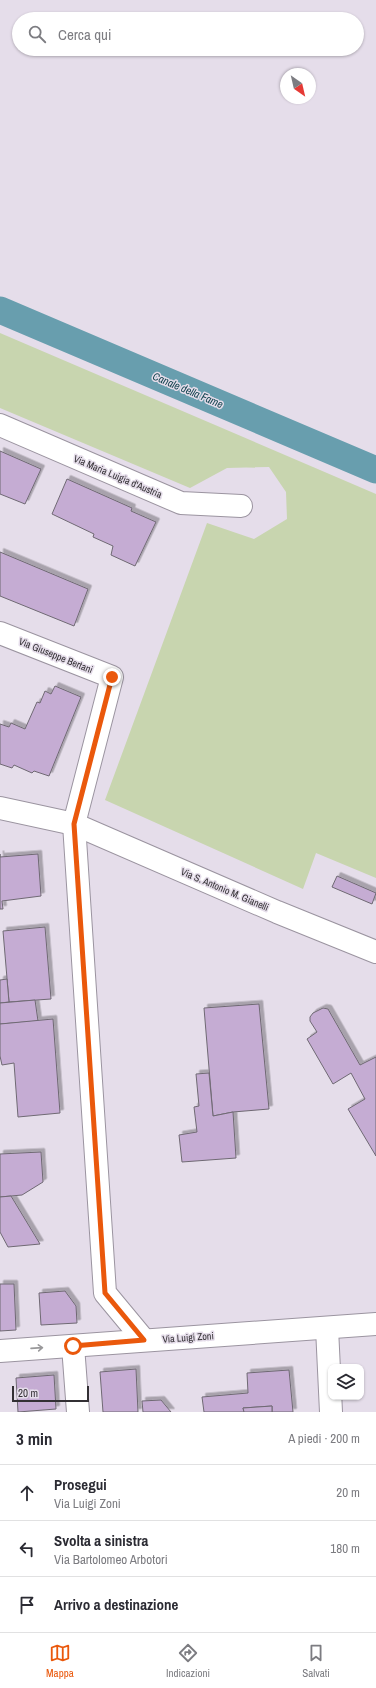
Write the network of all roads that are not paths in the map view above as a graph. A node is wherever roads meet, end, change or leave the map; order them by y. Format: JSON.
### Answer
{"nodes":[{"id":1,"x":0,"y":425,"type":"edge"},
{"id":2,"x":241,"y":506,"type":"dead end"},
{"id":3,"x":0,"y":633,"type":"edge"},
{"id":4,"x":0,"y":808,"type":"edge"},
{"id":5,"x":74,"y":824,"type":"junction"},
{"id":6,"x":376,"y":952,"type":"edge"},
{"id":7,"x":376,"y":1324,"type":"edge"},
{"id":8,"x":327,"y":1328,"type":"junction"},
{"id":9,"x":144,"y":1340,"type":"junction"},
{"id":10,"x":73,"y":1346,"type":"junction"},
{"id":11,"x":0,"y":1351,"type":"edge"},
{"id":12,"x":78,"y":1412,"type":"edge"},
{"id":13,"x":331,"y":1412,"type":"edge"}],
"edges":[{"from":1,"to":2,"type":"street","name":"Via Maria Luigia d'Austria"},
{"from":3,"to":5,"type":"street","name":"Via Giuseppe Bertani"},
{"from":4,"to":5,"type":"street","name":"Via S. Antonio M. Gianelli"},
{"from":5,"to":6,"type":"street","name":"Via S. Antonio M. Gianelli"},
{"from":5,"to":9,"type":"street"},
{"from":7,"to":8,"type":"street","name":"Via Luigi Zoni"},
{"from":8,"to":9,"type":"street","name":"Via Luigi Zoni"},
{"from":8,"to":13,"type":"street"},
{"from":9,"to":10,"type":"street","name":"Via Luigi Zoni"},
{"from":11,"to":10,"type":"street","name":"Via Luigi Zoni","one_way":true},
{"from":10,"to":12,"type":"street"}]}
